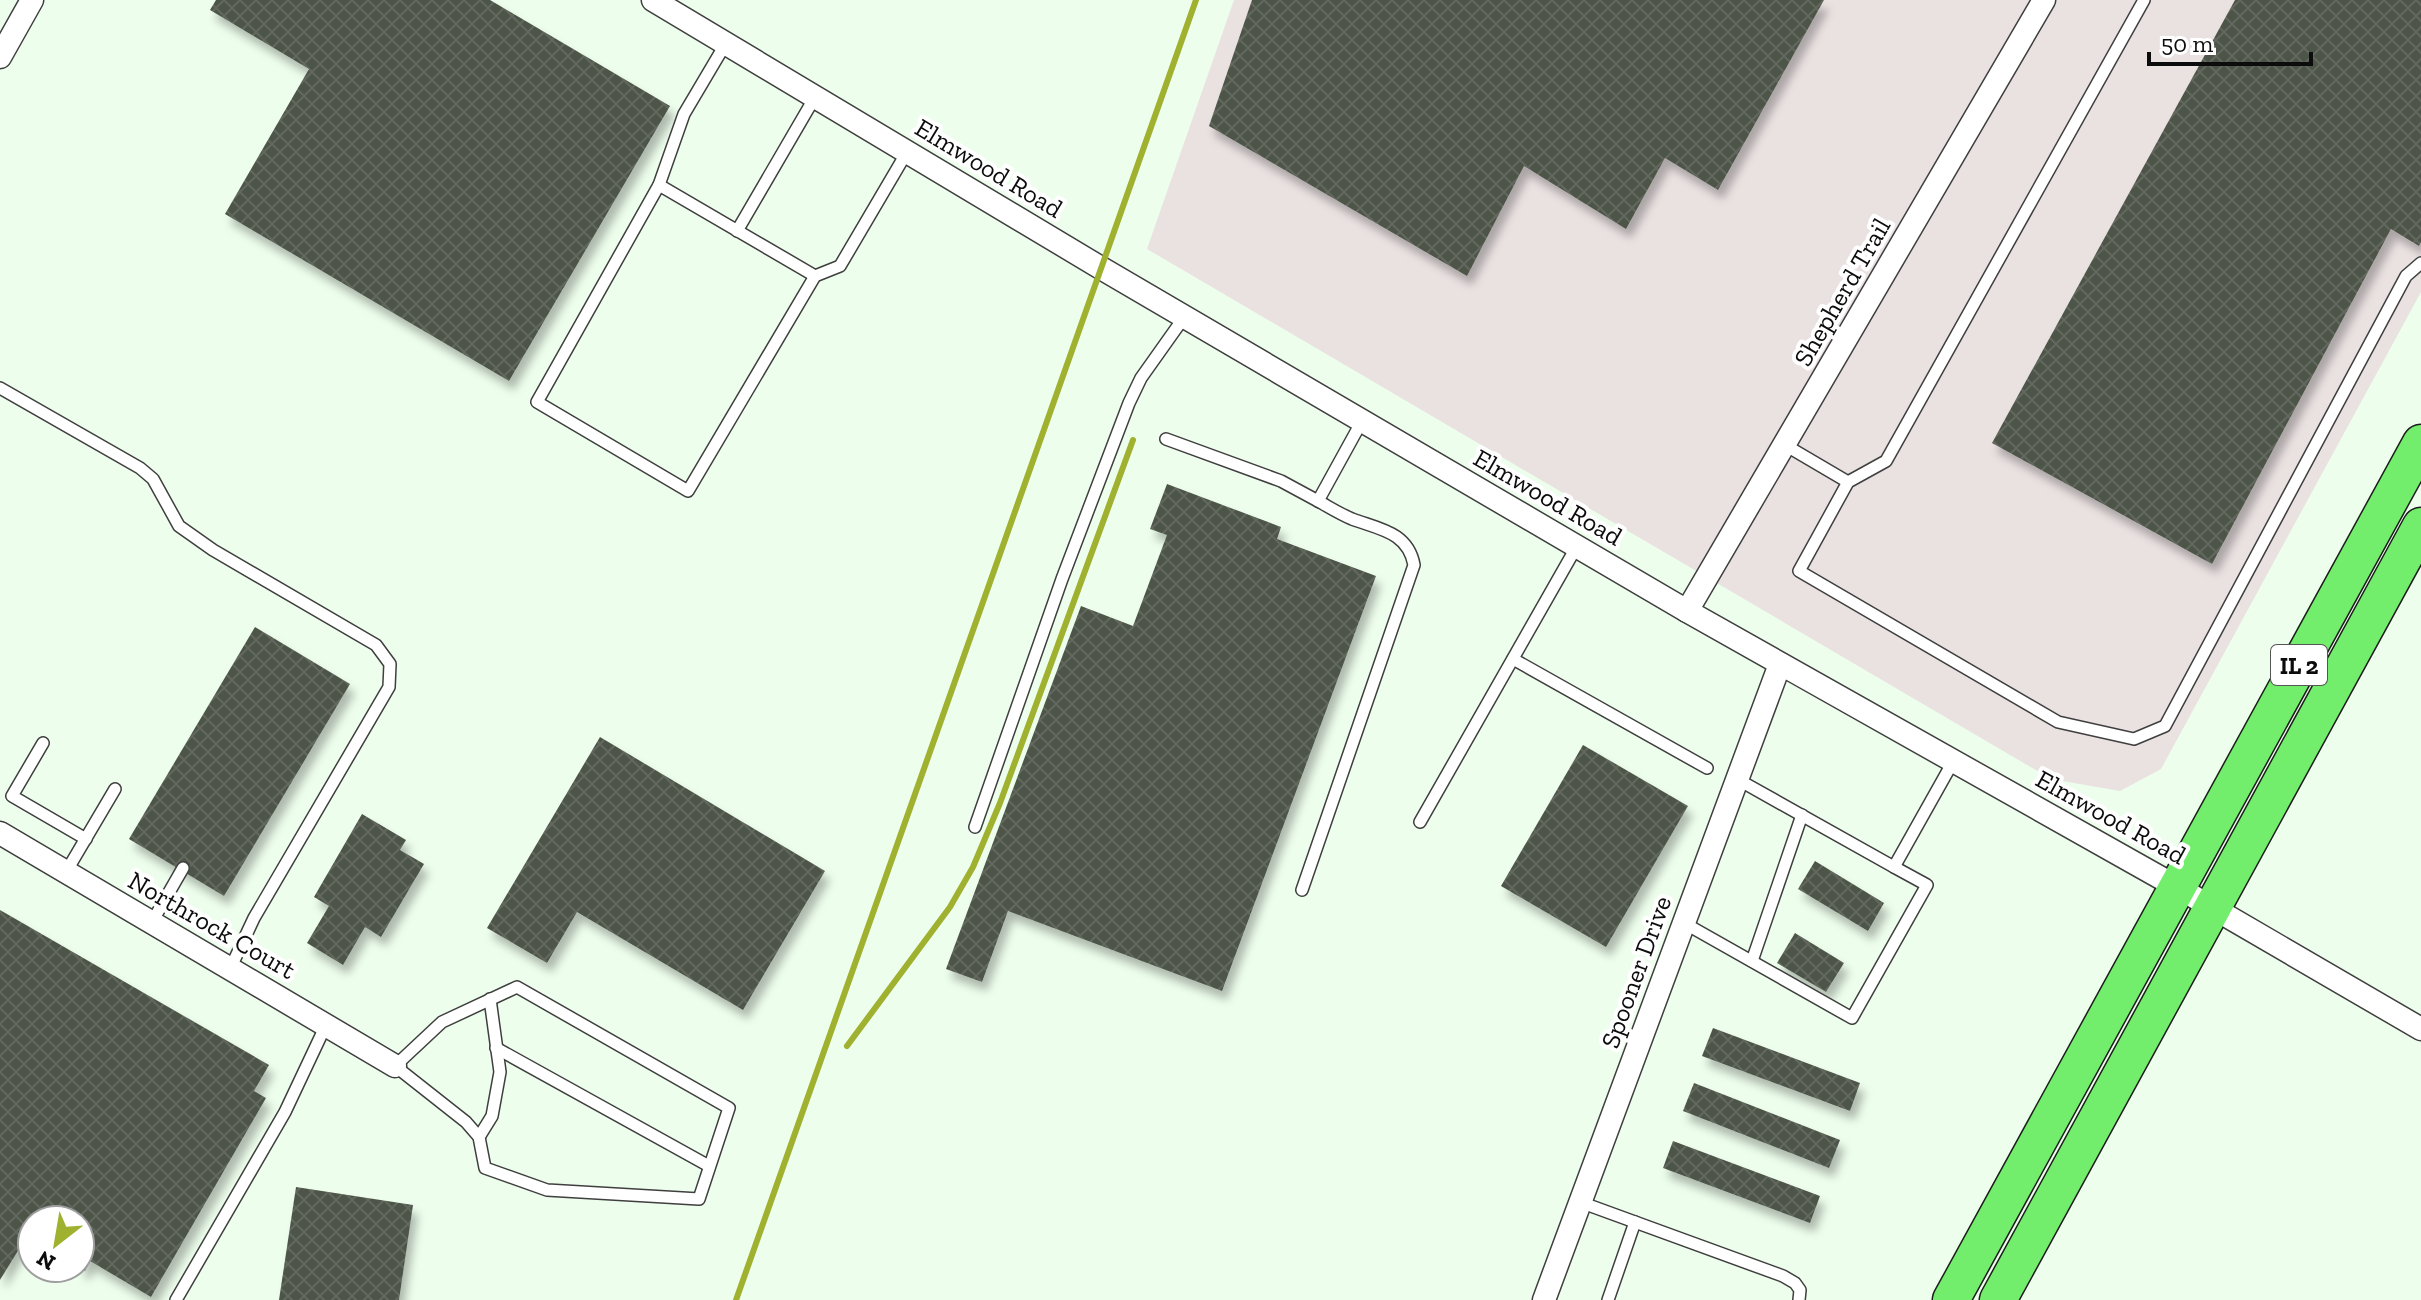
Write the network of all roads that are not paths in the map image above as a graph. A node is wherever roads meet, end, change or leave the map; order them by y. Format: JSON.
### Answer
{"nodes":[{"id":1,"x":32,"y":0,"type":"edge"},
{"id":2,"x":653,"y":0,"type":"edge"},
{"id":3,"x":2044,"y":0,"type":"edge"},
{"id":4,"x":2144,"y":0,"type":"edge"},
{"id":5,"x":726,"y":43,"type":"junction"},
{"id":6,"x":0,"y":57,"type":"edge"},
{"id":7,"x":815,"y":97,"type":"junction"},
{"id":8,"x":907,"y":152,"type":"junction"},
{"id":9,"x":659,"y":185,"type":"junction"},
{"id":10,"x":737,"y":231,"type":"junction"},
{"id":11,"x":2421,"y":263,"type":"edge"},
{"id":12,"x":815,"y":276,"type":"junction"},
{"id":13,"x":1185,"y":316,"type":"junction"},
{"id":14,"x":0,"y":388,"type":"edge"},
{"id":15,"x":1362,"y":421,"type":"junction"},
{"id":16,"x":1166,"y":439,"type":"dead end"},
{"id":17,"x":2421,"y":443,"type":"edge"},
{"id":18,"x":1785,"y":445,"type":"junction"},
{"id":19,"x":1848,"y":482,"type":"junction"},
{"id":20,"x":1318,"y":501,"type":"junction"},
{"id":21,"x":2421,"y":526,"type":"edge"},
{"id":22,"x":1577,"y":546,"type":"junction"},
{"id":23,"x":1687,"y":611,"type":"junction"},
{"id":24,"x":1513,"y":659,"type":"junction"},
{"id":25,"x":1780,"y":664,"type":"junction"},
{"id":26,"x":43,"y":743,"type":"dead end"},
{"id":27,"x":1954,"y":760,"type":"junction"},
{"id":28,"x":1707,"y":768,"type":"dead end"},
{"id":29,"x":1737,"y":779,"type":"junction"},
{"id":30,"x":115,"y":789,"type":"dead end"},
{"id":31,"x":1802,"y":815,"type":"junction"},
{"id":32,"x":1420,"y":822,"type":"dead end"},
{"id":33,"x":975,"y":827,"type":"dead end"},
{"id":34,"x":0,"y":833,"type":"edge"},
{"id":35,"x":86,"y":839,"type":"junction"},
{"id":36,"x":1894,"y":867,"type":"junction"},
{"id":37,"x":183,"y":868,"type":"dead end"},
{"id":38,"x":66,"y":872,"type":"junction"},
{"id":39,"x":2177,"y":887,"type":"junction"},
{"id":40,"x":1302,"y":890,"type":"dead end"},
{"id":41,"x":2213,"y":907,"type":"junction"},
{"id":42,"x":152,"y":922,"type":"junction"},
{"id":43,"x":1684,"y":923,"type":"junction"},
{"id":44,"x":1752,"y":961,"type":"junction"},
{"id":45,"x":230,"y":969,"type":"junction"},
{"id":46,"x":490,"y":999,"type":"junction"},
{"id":47,"x":326,"y":1025,"type":"junction"},
{"id":48,"x":2421,"y":1029,"type":"edge"},
{"id":49,"x":496,"y":1048,"type":"junction"},
{"id":50,"x":395,"y":1066,"type":"junction"},
{"id":51,"x":479,"y":1137,"type":"junction"},
{"id":52,"x":709,"y":1166,"type":"junction"},
{"id":53,"x":1580,"y":1202,"type":"junction"},
{"id":54,"x":1635,"y":1222,"type":"junction"},
{"id":55,"x":176,"y":1300,"type":"edge"},
{"id":56,"x":1544,"y":1300,"type":"edge"},
{"id":57,"x":1608,"y":1300,"type":"edge"},
{"id":58,"x":1799,"y":1300,"type":"edge"},
{"id":59,"x":1951,"y":1300,"type":"edge"},
{"id":60,"x":1998,"y":1300,"type":"edge"}],
"edges":[{"from":1,"to":6,"type":"street"},
{"from":2,"to":5,"type":"street","name":"Elmwood Road"},
{"from":3,"to":18,"type":"street","name":"Shepherd Trail"},
{"from":4,"to":19,"type":"lane"},
{"from":5,"to":7,"type":"street","name":"Elmwood Road"},
{"from":5,"to":9,"type":"lane"},
{"from":7,"to":8,"type":"street","name":"Elmwood Road"},
{"from":7,"to":10,"type":"lane"},
{"from":8,"to":12,"type":"lane"},
{"from":8,"to":13,"type":"street","name":"Elmwood Road"},
{"from":9,"to":10,"type":"lane"},
{"from":9,"to":12,"type":"lane"},
{"from":10,"to":12,"type":"lane"},
{"from":11,"to":19,"type":"lane"},
{"from":13,"to":15,"type":"street","name":"Elmwood Road"},
{"from":13,"to":33,"type":"lane"},
{"from":14,"to":45,"type":"lane"},
{"from":15,"to":20,"type":"lane"},
{"from":15,"to":22,"type":"street","name":"Elmwood Road"},
{"from":16,"to":20,"type":"lane"},
{"from":17,"to":39,"type":"main road","number":"IL 2"},
{"from":18,"to":19,"type":"lane"},
{"from":18,"to":23,"type":"street","name":"Shepherd Trail"},
{"from":20,"to":40,"type":"lane"},
{"from":21,"to":41,"type":"main road","number":"IL 2"},
{"from":22,"to":23,"type":"street","name":"Elmwood Road"},
{"from":22,"to":24,"type":"lane"},
{"from":23,"to":25,"type":"street","name":"Elmwood Road"},
{"from":24,"to":28,"type":"lane"},
{"from":24,"to":32,"type":"lane"},
{"from":25,"to":27,"type":"street","name":"Elmwood Road"},
{"from":25,"to":29,"type":"street","name":"Spooner Drive"},
{"from":26,"to":35,"type":"lane"},
{"from":27,"to":36,"type":"lane"},
{"from":27,"to":39,"type":"street","name":"Elmwood Road"},
{"from":29,"to":31,"type":"lane"},
{"from":29,"to":43,"type":"street","name":"Spooner Drive"},
{"from":30,"to":35,"type":"lane"},
{"from":31,"to":36,"type":"lane"},
{"from":31,"to":44,"type":"lane"},
{"from":34,"to":38,"type":"street","name":"Northrock Court"},
{"from":35,"to":38,"type":"lane"},
{"from":36,"to":44,"type":"lane"},
{"from":37,"to":42,"type":"lane"},
{"from":38,"to":42,"type":"street","name":"Northrock Court"},
{"from":39,"to":41,"type":"street","name":"Elmwood Road"},
{"from":39,"to":59,"type":"main road","number":"IL 2"},
{"from":41,"to":48,"type":"street","name":"Elmwood Road"},
{"from":41,"to":60,"type":"main road","number":"IL 2"},
{"from":42,"to":45,"type":"street","name":"Northrock Court"},
{"from":43,"to":44,"type":"lane"},
{"from":43,"to":53,"type":"street","name":"Spooner Drive"},
{"from":45,"to":47,"type":"street","name":"Northrock Court"},
{"from":46,"to":49,"type":"lane"},
{"from":46,"to":50,"type":"lane"},
{"from":46,"to":52,"type":"lane"},
{"from":47,"to":50,"type":"street","name":"Northrock Court"},
{"from":47,"to":55,"type":"lane"},
{"from":49,"to":51,"type":"lane"},
{"from":49,"to":52,"type":"lane"},
{"from":50,"to":51,"type":"lane"},
{"from":51,"to":52,"type":"lane"},
{"from":53,"to":54,"type":"lane"},
{"from":53,"to":56,"type":"street","name":"Spooner Drive"},
{"from":54,"to":57,"type":"lane"},
{"from":54,"to":58,"type":"lane"}]}
